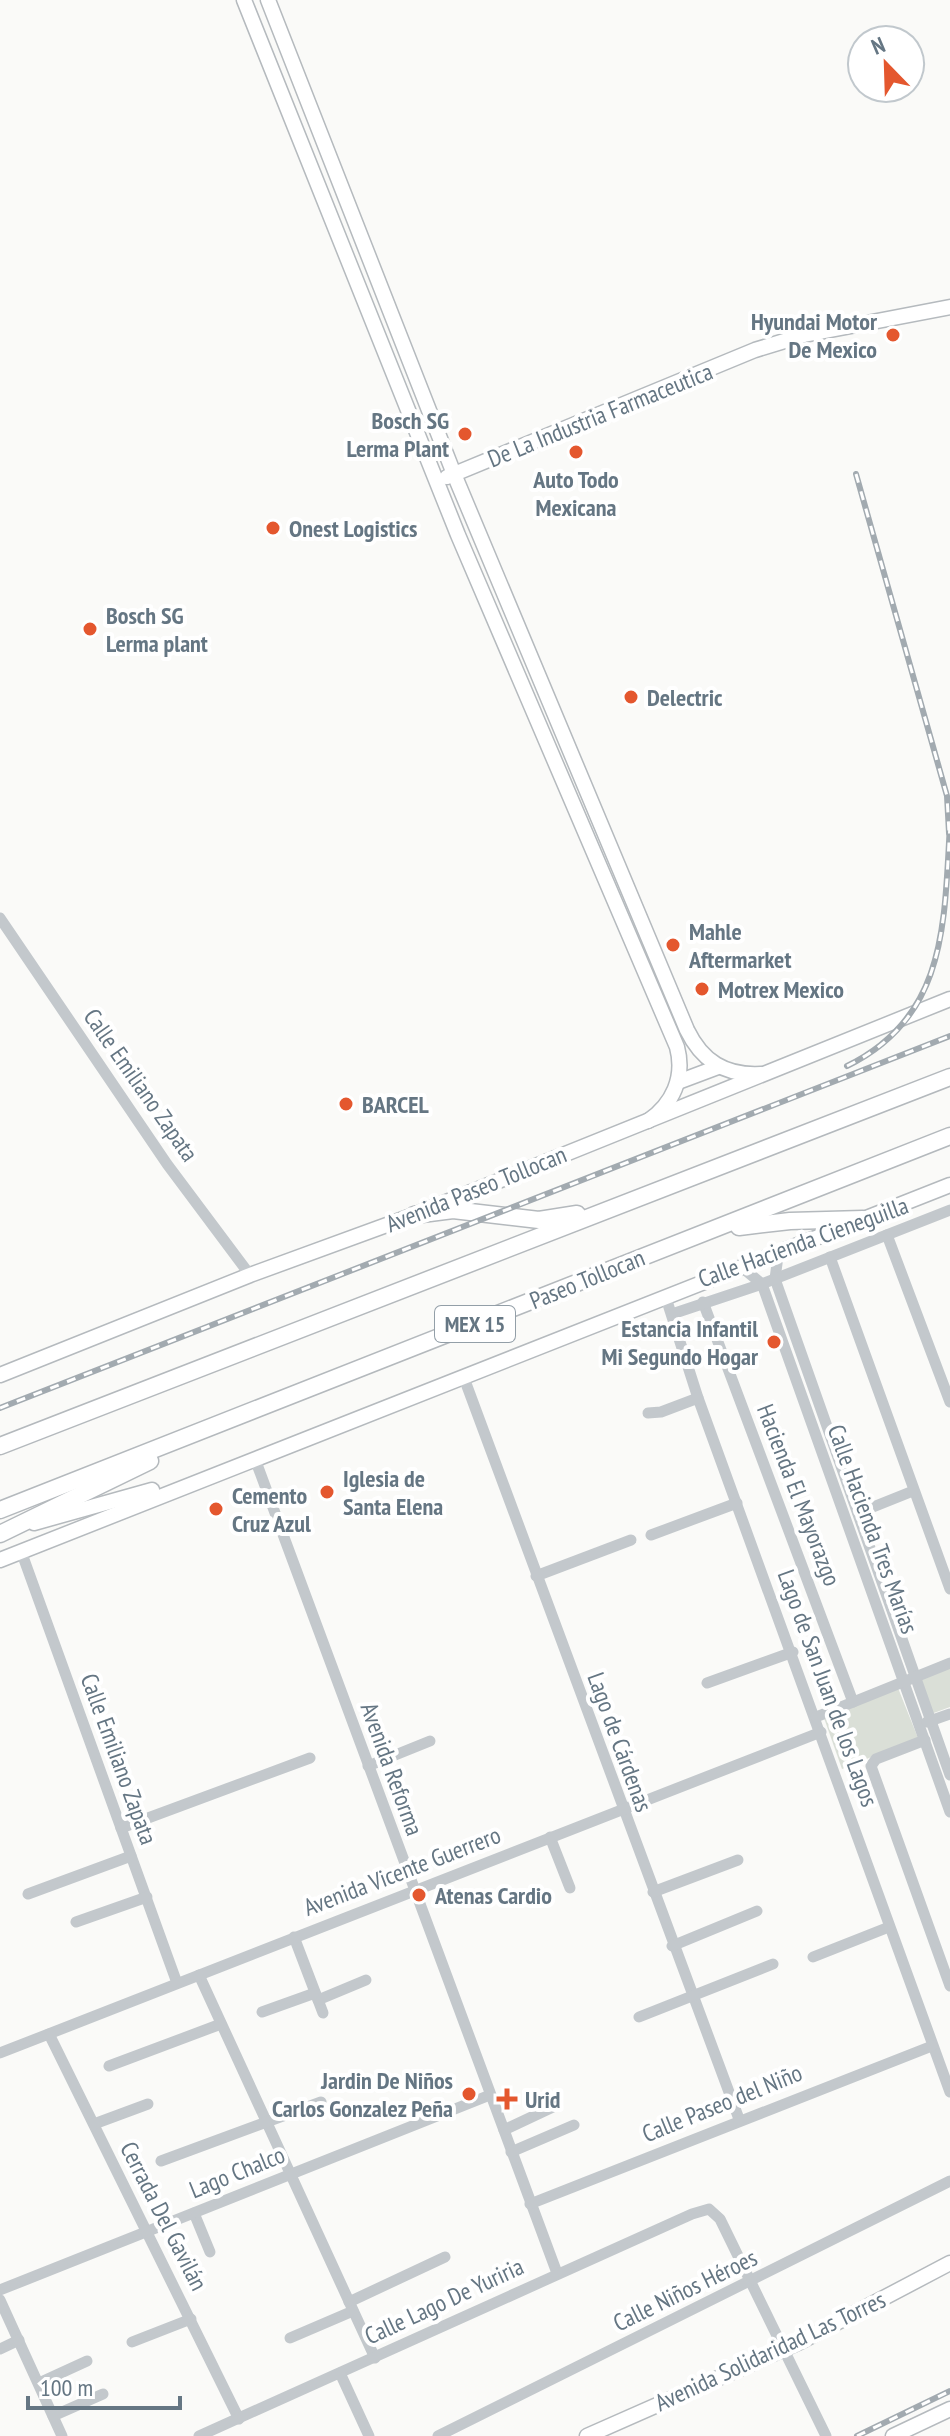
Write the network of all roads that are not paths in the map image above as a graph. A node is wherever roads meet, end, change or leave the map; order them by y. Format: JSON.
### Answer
{"nodes":[{"id":1,"x":244,"y":0,"type":"edge"},
{"id":2,"x":268,"y":0,"type":"edge"},
{"id":3,"x":950,"y":307,"type":"edge"},
{"id":4,"x":454,"y":474,"type":"junction"},
{"id":5,"x":436,"y":481,"type":"junction"},
{"id":6,"x":564,"y":734,"type":"junction"},
{"id":7,"x":547,"y":739,"type":"junction"},
{"id":8,"x":618,"y":888,"type":"junction"},
{"id":9,"x":0,"y":918,"type":"edge"},
{"id":10,"x":649,"y":962,"type":"junction"},
{"id":11,"x":950,"y":999,"type":"edge"},
{"id":12,"x":718,"y":1067,"type":"junction"},
{"id":13,"x":950,"y":1067,"type":"edge"},
{"id":14,"x":761,"y":1074,"type":"junction"},
{"id":15,"x":950,"y":1077,"type":"edge"},
{"id":16,"x":678,"y":1082,"type":"junction"},
{"id":17,"x":922,"y":1088,"type":"junction"},
{"id":18,"x":648,"y":1121,"type":"junction"},
{"id":19,"x":950,"y":1136,"type":"edge"},
{"id":20,"x":950,"y":1185,"type":"edge"},
{"id":21,"x":950,"y":1210,"type":"edge"},
{"id":22,"x":602,"y":1213,"type":"junction"},
{"id":23,"x":414,"y":1215,"type":"junction"},
{"id":24,"x":863,"y":1219,"type":"junction"},
{"id":25,"x":706,"y":1232,"type":"junction"},
{"id":26,"x":887,"y":1235,"type":"junction"},
{"id":27,"x":778,"y":1256,"type":"junction"},
{"id":28,"x":830,"y":1257,"type":"junction"},
{"id":29,"x":744,"y":1269,"type":"junction"},
{"id":30,"x":250,"y":1275,"type":"junction"},
{"id":31,"x":775,"y":1279,"type":"junction"},
{"id":32,"x":762,"y":1284,"type":"junction"},
{"id":33,"x":666,"y":1298,"type":"junction"},
{"id":34,"x":703,"y":1302,"type":"junction"},
{"id":35,"x":672,"y":1314,"type":"junction"},
{"id":36,"x":0,"y":1375,"type":"edge"},
{"id":37,"x":464,"y":1378,"type":"junction"},
{"id":38,"x":698,"y":1398,"type":"junction"},
{"id":39,"x":950,"y":1402,"type":"edge"},
{"id":40,"x":648,"y":1413,"type":"dead end"},
{"id":41,"x":827,"y":1426,"type":"junction"},
{"id":42,"x":814,"y":1430,"type":"junction"},
{"id":43,"x":0,"y":1446,"type":"edge"},
{"id":44,"x":165,"y":1446,"type":"junction"},
{"id":45,"x":255,"y":1459,"type":"junction"},
{"id":46,"x":190,"y":1483,"type":"junction"},
{"id":47,"x":913,"y":1491,"type":"junction"},
{"id":48,"x":737,"y":1503,"type":"junction"},
{"id":49,"x":0,"y":1510,"type":"edge"},
{"id":50,"x":858,"y":1513,"type":"junction"},
{"id":51,"x":3,"y":1533,"type":"edge"},
{"id":52,"x":651,"y":1535,"type":"dead end"},
{"id":53,"x":631,"y":1540,"type":"dead end"},
{"id":54,"x":21,"y":1551,"type":"junction"},
{"id":55,"x":0,"y":1560,"type":"edge"},
{"id":56,"x":879,"y":1574,"type":"junction"},
{"id":57,"x":536,"y":1576,"type":"junction"},
{"id":58,"x":867,"y":1578,"type":"junction"},
{"id":59,"x":950,"y":1589,"type":"edge"},
{"id":60,"x":793,"y":1652,"type":"junction"},
{"id":61,"x":950,"y":1663,"type":"edge"},
{"id":62,"x":910,"y":1679,"type":"junction"},
{"id":63,"x":707,"y":1683,"type":"dead end"},
{"id":64,"x":853,"y":1702,"type":"junction"},
{"id":65,"x":950,"y":1714,"type":"edge"},
{"id":66,"x":816,"y":1717,"type":"junction"},
{"id":67,"x":925,"y":1723,"type":"junction"},
{"id":68,"x":821,"y":1732,"type":"junction"},
{"id":69,"x":925,"y":1740,"type":"junction"},
{"id":70,"x":430,"y":1741,"type":"dead end"},
{"id":71,"x":310,"y":1758,"type":"dead end"},
{"id":72,"x":368,"y":1766,"type":"junction"},
{"id":73,"x":950,"y":1775,"type":"edge"},
{"id":74,"x":622,"y":1809,"type":"junction"},
{"id":75,"x":950,"y":1812,"type":"edge"},
{"id":76,"x":121,"y":1828,"type":"junction"},
{"id":77,"x":550,"y":1837,"type":"junction"},
{"id":78,"x":131,"y":1856,"type":"junction"},
{"id":79,"x":738,"y":1860,"type":"dead end"},
{"id":80,"x":570,"y":1888,"type":"dead end"},
{"id":81,"x":414,"y":1890,"type":"junction"},
{"id":82,"x":653,"y":1892,"type":"junction"},
{"id":83,"x":28,"y":1894,"type":"dead end"},
{"id":84,"x":147,"y":1897,"type":"junction"},
{"id":85,"x":757,"y":1911,"type":"dead end"},
{"id":86,"x":76,"y":1922,"type":"dead end"},
{"id":87,"x":889,"y":1927,"type":"junction"},
{"id":88,"x":294,"y":1937,"type":"junction"},
{"id":89,"x":672,"y":1946,"type":"junction"},
{"id":90,"x":813,"y":1957,"type":"dead end"},
{"id":91,"x":773,"y":1964,"type":"dead end"},
{"id":92,"x":199,"y":1975,"type":"junction"},
{"id":93,"x":366,"y":1980,"type":"dead end"},
{"id":94,"x":177,"y":1983,"type":"junction"},
{"id":95,"x":950,"y":1986,"type":"edge"},
{"id":96,"x":691,"y":1995,"type":"junction"},
{"id":97,"x":316,"y":1996,"type":"junction"},
{"id":98,"x":262,"y":2012,"type":"dead end"},
{"id":99,"x":323,"y":2013,"type":"dead end"},
{"id":100,"x":639,"y":2017,"type":"dead end"},
{"id":101,"x":221,"y":2024,"type":"junction"},
{"id":102,"x":49,"y":2034,"type":"junction"},
{"id":103,"x":932,"y":2046,"type":"junction"},
{"id":104,"x":0,"y":2053,"type":"edge"},
{"id":105,"x":109,"y":2066,"type":"dead end"},
{"id":106,"x":950,"y":2092,"type":"edge"},
{"id":107,"x":490,"y":2095,"type":"junction"},
{"id":108,"x":321,"y":2102,"type":"dead end"},
{"id":109,"x":148,"y":2104,"type":"dead end"},
{"id":110,"x":555,"y":2106,"type":"dead end"},
{"id":111,"x":739,"y":2119,"type":"junction"},
{"id":112,"x":264,"y":2122,"type":"junction"},
{"id":113,"x":94,"y":2124,"type":"junction"},
{"id":114,"x":574,"y":2125,"type":"dead end"},
{"id":115,"x":504,"y":2130,"type":"junction"},
{"id":116,"x":511,"y":2152,"type":"junction"},
{"id":117,"x":161,"y":2161,"type":"dead end"},
{"id":118,"x":289,"y":2175,"type":"junction"},
{"id":119,"x":950,"y":2181,"type":"edge"},
{"id":120,"x":530,"y":2204,"type":"junction"},
{"id":121,"x":194,"y":2213,"type":"junction"},
{"id":122,"x":146,"y":2232,"type":"junction"},
{"id":123,"x":210,"y":2252,"type":"dead end"},
{"id":124,"x":445,"y":2257,"type":"dead end"},
{"id":125,"x":950,"y":2263,"type":"edge"},
{"id":126,"x":557,"y":2273,"type":"junction"},
{"id":127,"x":751,"y":2282,"type":"junction"},
{"id":128,"x":0,"y":2290,"type":"edge"},
{"id":129,"x":0,"y":2300,"type":"edge"},
{"id":130,"x":351,"y":2306,"type":"junction"},
{"id":131,"x":191,"y":2319,"type":"junction"},
{"id":132,"x":290,"y":2338,"type":"dead end"},
{"id":133,"x":19,"y":2340,"type":"junction"},
{"id":134,"x":132,"y":2342,"type":"dead end"},
{"id":135,"x":0,"y":2349,"type":"edge"},
{"id":136,"x":782,"y":2350,"type":"junction"},
{"id":137,"x":375,"y":2358,"type":"junction"},
{"id":138,"x":87,"y":2361,"type":"dead end"},
{"id":139,"x":340,"y":2373,"type":"junction"},
{"id":140,"x":39,"y":2383,"type":"junction"},
{"id":141,"x":103,"y":2394,"type":"dead end"},
{"id":142,"x":950,"y":2409,"type":"edge"},
{"id":143,"x":53,"y":2416,"type":"junction"},
{"id":144,"x":239,"y":2419,"type":"junction"},
{"id":145,"x":62,"y":2436,"type":"edge"},
{"id":146,"x":199,"y":2436,"type":"edge"},
{"id":147,"x":369,"y":2436,"type":"edge"},
{"id":148,"x":438,"y":2436,"type":"edge"},
{"id":149,"x":587,"y":2436,"type":"edge"},
{"id":150,"x":826,"y":2436,"type":"edge"},
{"id":151,"x":893,"y":2436,"type":"edge"}],
"edges":[{"from":1,"to":5,"type":"main road"},
{"from":2,"to":4,"type":"main road"},
{"from":3,"to":4,"type":"main road","name":"De La Industria Farmaceutica"},
{"from":4,"to":5,"type":"main road","name":"De La Industria Farmaceutica"},
{"from":4,"to":6,"type":"main road"},
{"from":5,"to":7,"type":"main road"},
{"from":6,"to":7,"type":"street"},
{"from":6,"to":8,"type":"main road"},
{"from":7,"to":8,"type":"main road"},
{"from":8,"to":10,"type":"main road"},
{"from":9,"to":30,"type":"street","name":"Calle Emiliano Zapata"},
{"from":10,"to":12,"type":"main road"},
{"from":10,"to":16,"type":"main road"},
{"from":11,"to":14,"type":"main road","name":"Avenida Paseo Tollocan"},
{"from":12,"to":14,"type":"main road"},
{"from":12,"to":16,"type":"main road"},
{"from":13,"to":17,"type":"highway"},
{"from":14,"to":18,"type":"main road","name":"Avenida Paseo Tollocan"},
{"from":15,"to":17,"type":"highway","number":"MEX 15"},
{"from":16,"to":18,"type":"main road"},
{"from":17,"to":22,"type":"highway","number":"MEX 15"},
{"from":18,"to":23,"type":"main road","name":"Avenida Paseo Tollocan"},
{"from":19,"to":25,"type":"highway","name":"Paseo Tollocan","number":"MEX 15"},
{"from":20,"to":24,"type":"main road"},
{"from":21,"to":26,"type":"street","name":"Calle Hacienda Cieneguilla"},
{"from":22,"to":23,"type":"highway"},
{"from":22,"to":43,"type":"highway","number":"MEX 15"},
{"from":23,"to":30,"type":"main road","name":"Avenida Paseo Tollocan"},
{"from":24,"to":25,"type":"highway"},
{"from":24,"to":27,"type":"main road"},
{"from":25,"to":44,"type":"highway","name":"Paseo Tollocan","number":"MEX 15"},
{"from":26,"to":28,"type":"street","name":"Calle Hacienda Cieneguilla"},
{"from":26,"to":39,"type":"street"},
{"from":27,"to":29,"type":"main road"},
{"from":27,"to":31,"type":"street","name":"Calle Hacienda Tres Marías"},
{"from":28,"to":31,"type":"street","name":"Calle Hacienda Cieneguilla"},
{"from":28,"to":47,"type":"street"},
{"from":29,"to":32,"type":"street"},
{"from":29,"to":33,"type":"main road"},
{"from":30,"to":36,"type":"main road","name":"Avenida Paseo Tollocan"},
{"from":31,"to":32,"type":"street","name":"Calle Hacienda Cieneguilla"},
{"from":31,"to":41,"type":"street","name":"Calle Hacienda Tres Marías"},
{"from":32,"to":34,"type":"street","name":"Calle Hacienda Cieneguilla"},
{"from":32,"to":42,"type":"street","name":"Calle Hacienda Tres Marías"},
{"from":33,"to":35,"type":"street","name":"Lago de San Juan de los Lagos"},
{"from":33,"to":37,"type":"main road"},
{"from":34,"to":35,"type":"street","name":"Calle Hacienda Cieneguilla"},
{"from":34,"to":64,"type":"street","name":"Hacienda El Mayorazgo"},
{"from":35,"to":38,"type":"street","name":"Lago de San Juan de los Lagos"},
{"from":37,"to":45,"type":"main road"},
{"from":37,"to":57,"type":"street","name":"Lago de Cárdenas"},
{"from":38,"to":40,"type":"street"},
{"from":38,"to":48,"type":"street","name":"Lago de San Juan de los Lagos"},
{"from":41,"to":42,"type":"street"},
{"from":41,"to":50,"type":"street","name":"Calle Hacienda Tres Marías"},
{"from":42,"to":58,"type":"street","name":"Calle Hacienda Tres Marías"},
{"from":44,"to":49,"type":"highway","name":"Paseo Tollocan","number":"MEX 15"},
{"from":44,"to":51,"type":"highway"},
{"from":45,"to":46,"type":"main road"},
{"from":45,"to":72,"type":"street","name":"Avenida Reforma"},
{"from":46,"to":51,"type":"main road"},
{"from":46,"to":54,"type":"main road"},
{"from":47,"to":50,"type":"street"},
{"from":47,"to":59,"type":"street"},
{"from":48,"to":52,"type":"street"},
{"from":48,"to":60,"type":"street","name":"Lago de San Juan de los Lagos"},
{"from":50,"to":56,"type":"street","name":"Calle Hacienda Tres Marías"},
{"from":53,"to":57,"type":"street"},
{"from":54,"to":55,"type":"main road"},
{"from":54,"to":76,"type":"street","name":"Calle Emiliano Zapata"},
{"from":56,"to":58,"type":"street"},
{"from":56,"to":62,"type":"street","name":"Calle Hacienda Tres Marías"},
{"from":57,"to":74,"type":"street","name":"Lago de Cárdenas"},
{"from":58,"to":62,"type":"street","name":"Calle Hacienda Tres Marías"},
{"from":60,"to":63,"type":"street"},
{"from":60,"to":66,"type":"street","name":"Lago de San Juan de los Lagos"},
{"from":61,"to":62,"type":"street"},
{"from":62,"to":64,"type":"street"},
{"from":62,"to":67,"type":"street","name":"Calle Hacienda Tres Marías"},
{"from":64,"to":66,"type":"street"},
{"from":65,"to":67,"type":"street"},
{"from":66,"to":68,"type":"street","name":"Lago de San Juan de los Lagos"},
{"from":67,"to":69,"type":"street","name":"Calle Hacienda Tres Marías"},
{"from":67,"to":73,"type":"street","name":"Calle Hacienda Tres Marías"},
{"from":68,"to":74,"type":"street","name":"Avenida Vicente Guerrero"},
{"from":68,"to":87,"type":"street","name":"Lago de San Juan de los Lagos"},
{"from":69,"to":75,"type":"street","name":"Calle Hacienda Tres Marías"},
{"from":69,"to":95,"type":"street"},
{"from":70,"to":72,"type":"street"},
{"from":71,"to":76,"type":"street"},
{"from":72,"to":81,"type":"street","name":"Avenida Reforma"},
{"from":74,"to":77,"type":"street","name":"Avenida Vicente Guerrero"},
{"from":74,"to":82,"type":"street","name":"Lago de Cárdenas"},
{"from":76,"to":78,"type":"street","name":"Calle Emiliano Zapata"},
{"from":77,"to":80,"type":"street"},
{"from":77,"to":81,"type":"street","name":"Avenida Vicente Guerrero"},
{"from":78,"to":83,"type":"street"},
{"from":78,"to":84,"type":"street","name":"Calle Emiliano Zapata"},
{"from":79,"to":82,"type":"street"},
{"from":81,"to":88,"type":"street","name":"Avenida Vicente Guerrero"},
{"from":81,"to":107,"type":"street","name":"Avenida Reforma"},
{"from":82,"to":89,"type":"street","name":"Lago de Cárdenas"},
{"from":84,"to":86,"type":"street"},
{"from":84,"to":94,"type":"street","name":"Calle Emiliano Zapata"},
{"from":85,"to":89,"type":"street"},
{"from":87,"to":90,"type":"street"},
{"from":87,"to":103,"type":"street","name":"Lago de San Juan de los Lagos"},
{"from":88,"to":92,"type":"street","name":"Avenida Vicente Guerrero"},
{"from":88,"to":97,"type":"street"},
{"from":89,"to":96,"type":"street","name":"Lago de Cárdenas"},
{"from":91,"to":96,"type":"street"},
{"from":92,"to":94,"type":"street","name":"Avenida Vicente Guerrero"},
{"from":92,"to":101,"type":"street"},
{"from":93,"to":97,"type":"street"},
{"from":94,"to":102,"type":"street","name":"Avenida Vicente Guerrero"},
{"from":96,"to":100,"type":"street"},
{"from":96,"to":111,"type":"street","name":"Lago de Cárdenas"},
{"from":97,"to":98,"type":"street"},
{"from":97,"to":99,"type":"street"},
{"from":101,"to":105,"type":"street"},
{"from":101,"to":112,"type":"street"},
{"from":102,"to":104,"type":"street","name":"Avenida Vicente Guerrero"},
{"from":102,"to":113,"type":"street","name":"Cerrada Del Gavilán"},
{"from":103,"to":106,"type":"street","name":"Lago de San Juan de los Lagos"},
{"from":103,"to":111,"type":"street","name":"Calle Paseo del Niño"},
{"from":107,"to":115,"type":"street","name":"Avenida Reforma"},
{"from":107,"to":118,"type":"street","name":"Lago Chalco"},
{"from":108,"to":112,"type":"street"},
{"from":109,"to":113,"type":"street"},
{"from":110,"to":115,"type":"street"},
{"from":111,"to":120,"type":"street","name":"Calle Paseo del Niño"},
{"from":112,"to":117,"type":"street"},
{"from":112,"to":118,"type":"street"},
{"from":113,"to":122,"type":"street","name":"Cerrada Del Gavilán"},
{"from":114,"to":116,"type":"street"},
{"from":115,"to":116,"type":"street","name":"Avenida Reforma"},
{"from":116,"to":120,"type":"street","name":"Avenida Reforma"},
{"from":118,"to":121,"type":"street","name":"Lago Chalco"},
{"from":118,"to":130,"type":"street"},
{"from":119,"to":127,"type":"street","name":"Calle Niños Héroes"},
{"from":120,"to":126,"type":"street","name":"Avenida Reforma"},
{"from":121,"to":122,"type":"street","name":"Lago Chalco"},
{"from":121,"to":123,"type":"street"},
{"from":122,"to":128,"type":"street","name":"Lago Chalco"},
{"from":122,"to":131,"type":"street","name":"Cerrada Del Gavilán"},
{"from":124,"to":130,"type":"street"},
{"from":125,"to":136,"type":"main road","name":"Avenida Solidaridad Las Torres"},
{"from":126,"to":127,"type":"street","name":"Calle Lago De Yuriria"},
{"from":126,"to":137,"type":"street","name":"Calle Lago De Yuriria"},
{"from":127,"to":136,"type":"street"},
{"from":127,"to":148,"type":"street","name":"Calle Niños Héroes"},
{"from":129,"to":133,"type":"street"},
{"from":130,"to":132,"type":"street"},
{"from":130,"to":137,"type":"street"},
{"from":131,"to":134,"type":"street"},
{"from":131,"to":144,"type":"street","name":"Cerrada Del Gavilán"},
{"from":133,"to":135,"type":"street"},
{"from":133,"to":140,"type":"street"},
{"from":136,"to":149,"type":"main road","name":"Avenida Solidaridad Las Torres"},
{"from":136,"to":150,"type":"street"},
{"from":137,"to":139,"type":"street","name":"Calle Lago De Yuriria"},
{"from":138,"to":140,"type":"street"},
{"from":139,"to":144,"type":"street","name":"Calle Lago De Yuriria"},
{"from":139,"to":147,"type":"street"},
{"from":140,"to":143,"type":"street"},
{"from":141,"to":143,"type":"street"},
{"from":142,"to":151,"type":"main road"},
{"from":143,"to":145,"type":"street"},
{"from":144,"to":146,"type":"street","name":"Calle Lago De Yuriria"}]}
